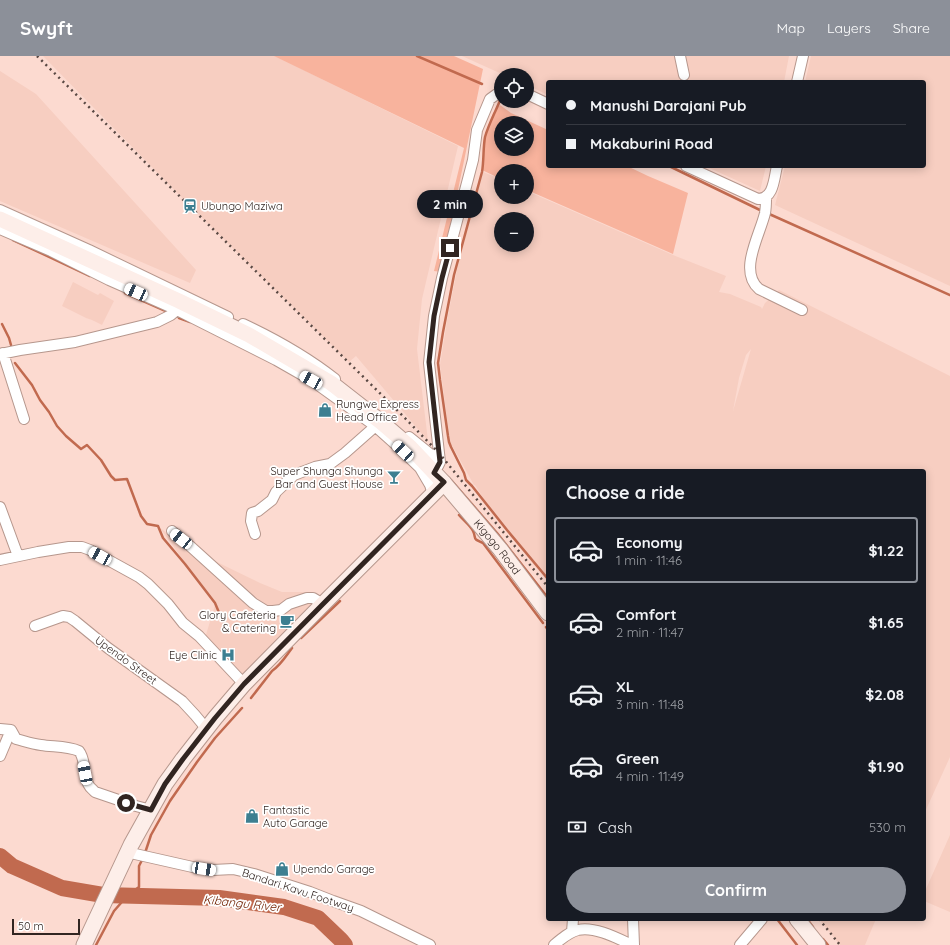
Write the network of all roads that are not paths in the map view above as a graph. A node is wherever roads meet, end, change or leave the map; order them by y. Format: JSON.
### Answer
{"nodes":[{"id":1,"x":680,"y":56,"type":"edge"},
{"id":2,"x":803,"y":56,"type":"edge"},
{"id":3,"x":684,"y":75,"type":"dead end"},
{"id":4,"x":797,"y":80,"type":"edge"},
{"id":5,"x":494,"y":96,"type":"edge"},
{"id":6,"x":534,"y":97,"type":"edge"},
{"id":7,"x":546,"y":103,"type":"edge"},
{"id":8,"x":690,"y":168,"type":"edge"},
{"id":9,"x":777,"y":168,"type":"edge"},
{"id":10,"x":766,"y":198,"type":"junction"},
{"id":11,"x":0,"y":210,"type":"edge"},
{"id":12,"x":0,"y":219,"type":"edge"},
{"id":13,"x":0,"y":229,"type":"edge"},
{"id":14,"x":178,"y":306,"type":"junction"},
{"id":15,"x":802,"y":310,"type":"dead end"},
{"id":16,"x":1,"y":354,"type":"edge"},
{"id":17,"x":24,"y":419,"type":"dead end"},
{"id":18,"x":378,"y":424,"type":"junction"},
{"id":19,"x":439,"y":472,"type":"junction"},
{"id":20,"x":433,"y":494,"type":"junction"},
{"id":21,"x":0,"y":508,"type":"edge"},
{"id":22,"x":172,"y":532,"type":"dead end"},
{"id":23,"x":255,"y":534,"type":"dead end"},
{"id":24,"x":18,"y":556,"type":"junction"},
{"id":25,"x":0,"y":560,"type":"edge"},
{"id":26,"x":323,"y":604,"type":"junction"},
{"id":27,"x":546,"y":610,"type":"edge"},
{"id":28,"x":35,"y":626,"type":"dead end"},
{"id":29,"x":244,"y":684,"type":"junction"},
{"id":30,"x":207,"y":728,"type":"junction"},
{"id":31,"x":0,"y":729,"type":"edge"},
{"id":32,"x":11,"y":730,"type":"junction"},
{"id":33,"x":0,"y":756,"type":"edge"},
{"id":34,"x":148,"y":815,"type":"junction"},
{"id":35,"x":135,"y":854,"type":"junction"},
{"id":36,"x":126,"y":868,"type":"junction"},
{"id":37,"x":106,"y":908,"type":"junction"},
{"id":38,"x":573,"y":921,"type":"edge"},
{"id":39,"x":633,"y":921,"type":"edge"},
{"id":40,"x":760,"y":921,"type":"edge"},
{"id":41,"x":799,"y":921,"type":"edge"},
{"id":42,"x":572,"y":932,"type":"junction"},
{"id":43,"x":84,"y":945,"type":"edge"},
{"id":44,"x":91,"y":945,"type":"edge"},
{"id":45,"x":430,"y":945,"type":"edge"},
{"id":46,"x":554,"y":945,"type":"edge"},
{"id":47,"x":633,"y":945,"type":"edge"},
{"id":48,"x":740,"y":945,"type":"edge"},
{"id":49,"x":818,"y":945,"type":"edge"}],
"edges":[{"from":1,"to":3,"type":"street"},
{"from":2,"to":4,"type":"street"},
{"from":5,"to":19,"type":"street"},
{"from":6,"to":7,"type":"street"},
{"from":8,"to":10,"type":"street"},
{"from":9,"to":10,"type":"street"},
{"from":10,"to":15,"type":"street"},
{"from":11,"to":19,"type":"street"},
{"from":12,"to":14,"type":"main road","name":"Kigogo Road"},
{"from":13,"to":14,"type":"street"},
{"from":14,"to":16,"type":"street"},
{"from":14,"to":18,"type":"main road","name":"Kigogo Road"},
{"from":16,"to":17,"type":"street"},
{"from":18,"to":19,"type":"main road","name":"Kigogo Road"},
{"from":18,"to":20,"type":"street"},
{"from":18,"to":23,"type":"street"},
{"from":19,"to":20,"type":"main road"},
{"from":19,"to":27,"type":"main road","name":"Kigogo Road"},
{"from":20,"to":26,"type":"main road"},
{"from":21,"to":24,"type":"street"},
{"from":22,"to":26,"type":"street"},
{"from":24,"to":25,"type":"street"},
{"from":24,"to":29,"type":"street"},
{"from":26,"to":29,"type":"main road"},
{"from":28,"to":30,"type":"street","name":"Upendo Street"},
{"from":29,"to":30,"type":"main road"},
{"from":30,"to":34,"type":"main road"},
{"from":31,"to":32,"type":"street"},
{"from":32,"to":33,"type":"street"},
{"from":32,"to":34,"type":"street"},
{"from":34,"to":35,"type":"main road"},
{"from":34,"to":36,"type":"main road"},
{"from":35,"to":36,"type":"main road"},
{"from":35,"to":45,"type":"street","name":"Bandari Kavu Footway"},
{"from":36,"to":37,"type":"main road"},
{"from":37,"to":43,"type":"main road"},
{"from":37,"to":44,"type":"main road"},
{"from":38,"to":42,"type":"street"},
{"from":39,"to":47,"type":"street"},
{"from":40,"to":48,"type":"street"},
{"from":41,"to":49,"type":"main road"},
{"from":42,"to":46,"type":"street"},
{"from":42,"to":47,"type":"street"}]}
